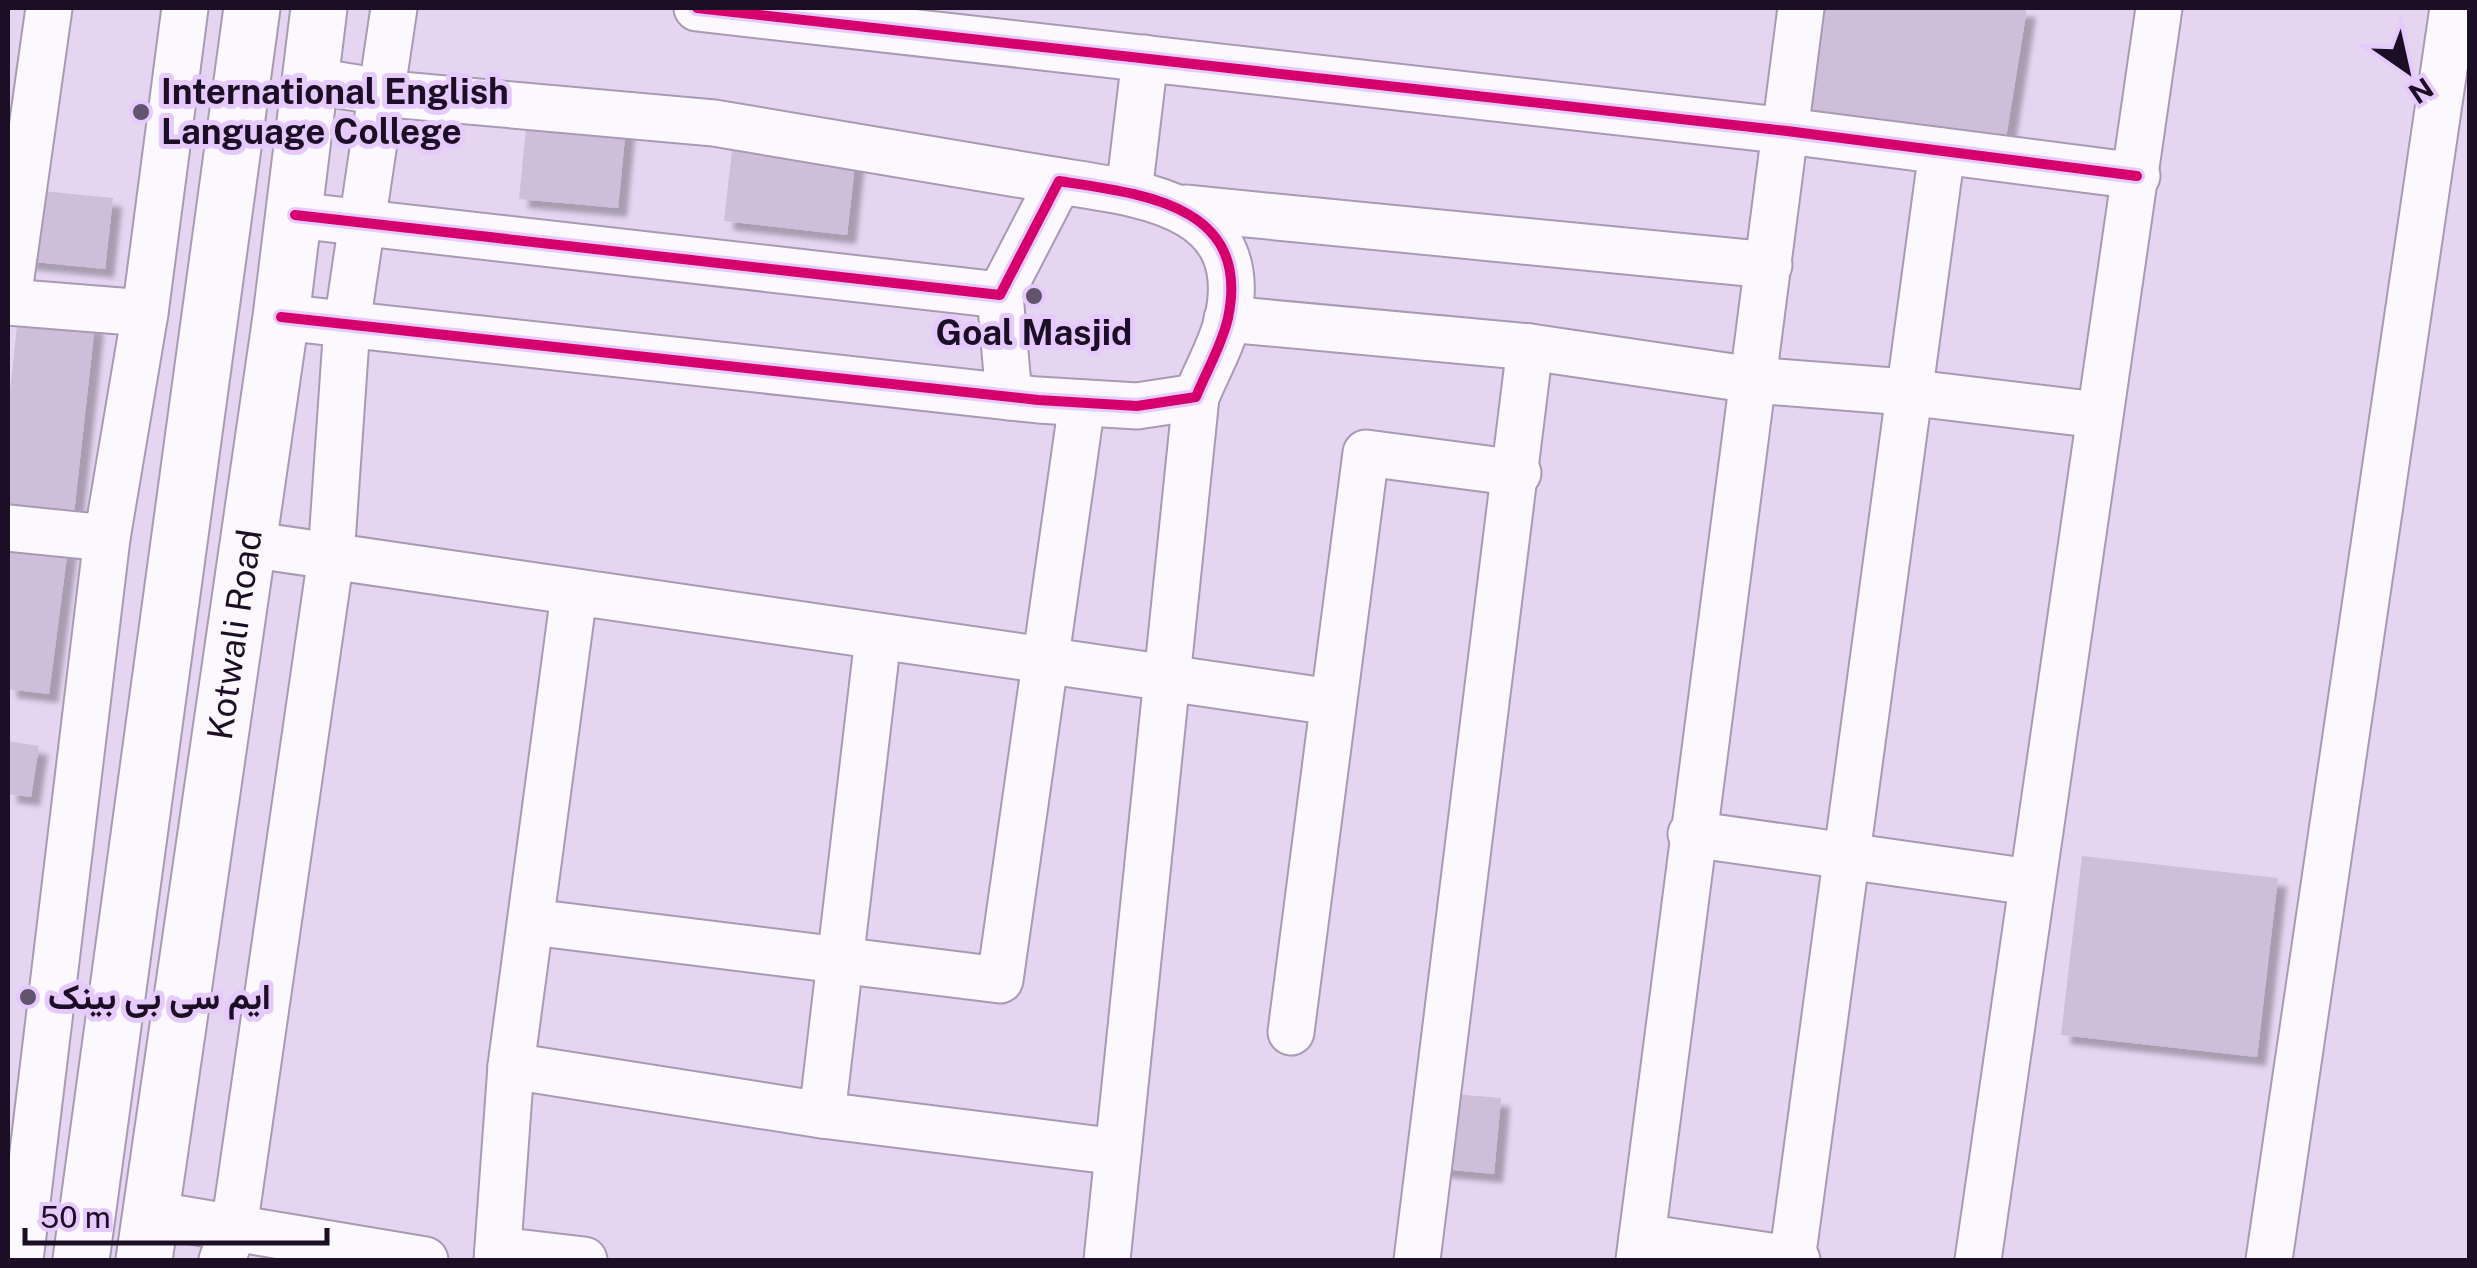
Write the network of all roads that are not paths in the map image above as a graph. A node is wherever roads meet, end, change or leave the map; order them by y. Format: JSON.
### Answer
{"nodes":[{"id":1,"x":50,"y":8,"type":"edge"},
{"id":2,"x":185,"y":8,"type":"edge"},
{"id":3,"x":252,"y":8,"type":"edge"},
{"id":4,"x":319,"y":8,"type":"edge"},
{"id":5,"x":394,"y":8,"type":"edge"},
{"id":6,"x":696,"y":8,"type":"edge"},
{"id":7,"x":1802,"y":8,"type":"edge"},
{"id":8,"x":2159,"y":8,"type":"edge"},
{"id":9,"x":2453,"y":8,"type":"edge"},
{"id":10,"x":1146,"y":58,"type":"junction"},
{"id":11,"x":313,"y":81,"type":"junction"},
{"id":12,"x":380,"y":92,"type":"junction"},
{"id":13,"x":1787,"y":131,"type":"junction"},
{"id":14,"x":1942,"y":151,"type":"junction"},
{"id":15,"x":2138,"y":176,"type":"junction"},
{"id":16,"x":1059,"y":181,"type":"junction"},
{"id":17,"x":1129,"y":192,"type":"junction"},
{"id":18,"x":1185,"y":208,"type":"junction"},
{"id":19,"x":295,"y":215,"type":"junction"},
{"id":20,"x":365,"y":222,"type":"junction"},
{"id":21,"x":1768,"y":265,"type":"junction"},
{"id":22,"x":1000,"y":295,"type":"junction"},
{"id":23,"x":8,"y":300,"type":"edge"},
{"id":24,"x":145,"y":313,"type":"junction"},
{"id":25,"x":281,"y":316,"type":"junction"},
{"id":26,"x":1228,"y":319,"type":"junction"},
{"id":27,"x":347,"y":324,"type":"junction"},
{"id":28,"x":1530,"y":347,"type":"junction"},
{"id":29,"x":1753,"y":380,"type":"junction"},
{"id":30,"x":1906,"y":392,"type":"junction"},
{"id":31,"x":1009,"y":397,"type":"junction"},
{"id":32,"x":1196,"y":397,"type":"junction"},
{"id":33,"x":1082,"y":403,"type":"junction"},
{"id":34,"x":2098,"y":416,"type":"junction"},
{"id":35,"x":1518,"y":473,"type":"junction"},
{"id":36,"x":8,"y":528,"type":"edge"},
{"id":37,"x":107,"y":538,"type":"junction"},
{"id":38,"x":248,"y":544,"type":"junction"},
{"id":39,"x":331,"y":557,"type":"junction"},
{"id":40,"x":574,"y":594,"type":"junction"},
{"id":41,"x":878,"y":638,"type":"junction"},
{"id":42,"x":1045,"y":662,"type":"junction"},
{"id":43,"x":1167,"y":679,"type":"junction"},
{"id":44,"x":1332,"y":702,"type":"junction"},
{"id":45,"x":1691,"y":834,"type":"junction"},
{"id":46,"x":1844,"y":856,"type":"junction"},
{"id":47,"x":2030,"y":882,"type":"junction"},
{"id":48,"x":532,"y":922,"type":"junction"},
{"id":49,"x":840,"y":960,"type":"junction"},
{"id":50,"x":1291,"y":1032,"type":"dead end"},
{"id":51,"x":512,"y":1066,"type":"junction"},
{"id":52,"x":822,"y":1114,"type":"junction"},
{"id":53,"x":1118,"y":1152,"type":"junction"},
{"id":54,"x":228,"y":1244,"type":"edge"},
{"id":55,"x":155,"y":1245,"type":"edge"},
{"id":56,"x":1640,"y":1248,"type":"edge"},
{"id":57,"x":498,"y":1255,"type":"edge"},
{"id":58,"x":20,"y":1260,"type":"edge"},
{"id":59,"x":80,"y":1260,"type":"edge"},
{"id":60,"x":426,"y":1260,"type":"edge"},
{"id":61,"x":584,"y":1260,"type":"edge"},
{"id":62,"x":1107,"y":1260,"type":"edge"},
{"id":63,"x":1416,"y":1260,"type":"edge"},
{"id":64,"x":1794,"y":1260,"type":"edge"},
{"id":65,"x":1978,"y":1260,"type":"edge"},
{"id":66,"x":2269,"y":1260,"type":"edge"}],
"edges":[{"from":1,"to":23,"type":"street"},
{"from":2,"to":24,"type":"street"},
{"from":3,"to":59,"type":"main road","name":"Kotwali Road"},
{"from":4,"to":11,"type":"main road","name":"Kotwali Road"},
{"from":5,"to":12,"type":"street"},
{"from":6,"to":10,"type":"street"},
{"from":7,"to":13,"type":"street"},
{"from":8,"to":15,"type":"street"},
{"from":9,"to":66,"type":"street"},
{"from":10,"to":13,"type":"street"},
{"from":10,"to":17,"type":"street"},
{"from":11,"to":12,"type":"street"},
{"from":11,"to":19,"type":"main road","name":"Kotwali Road"},
{"from":12,"to":16,"type":"street"},
{"from":12,"to":20,"type":"street"},
{"from":13,"to":14,"type":"street"},
{"from":13,"to":21,"type":"street"},
{"from":14,"to":15,"type":"street"},
{"from":14,"to":30,"type":"street"},
{"from":15,"to":34,"type":"street"},
{"from":16,"to":17,"type":"street"},
{"from":16,"to":22,"type":"street"},
{"from":17,"to":18,"type":"street"},
{"from":18,"to":21,"type":"street"},
{"from":18,"to":26,"type":"street"},
{"from":19,"to":20,"type":"street"},
{"from":19,"to":25,"type":"main road","name":"Kotwali Road"},
{"from":20,"to":22,"type":"street"},
{"from":20,"to":27,"type":"street"},
{"from":21,"to":29,"type":"street"},
{"from":22,"to":31,"type":"street"},
{"from":23,"to":24,"type":"street"},
{"from":24,"to":37,"type":"street"},
{"from":25,"to":27,"type":"street"},
{"from":25,"to":38,"type":"main road","name":"Kotwali Road"},
{"from":26,"to":28,"type":"street"},
{"from":26,"to":32,"type":"street"},
{"from":27,"to":31,"type":"street"},
{"from":27,"to":39,"type":"street"},
{"from":28,"to":29,"type":"street"},
{"from":28,"to":35,"type":"street"},
{"from":29,"to":30,"type":"street"},
{"from":29,"to":45,"type":"street"},
{"from":30,"to":34,"type":"street"},
{"from":30,"to":46,"type":"street"},
{"from":31,"to":33,"type":"street"},
{"from":32,"to":33,"type":"street"},
{"from":32,"to":43,"type":"street"},
{"from":33,"to":42,"type":"street"},
{"from":34,"to":47,"type":"street"},
{"from":35,"to":44,"type":"street"},
{"from":35,"to":63,"type":"street"},
{"from":36,"to":37,"type":"street"},
{"from":37,"to":58,"type":"street"},
{"from":38,"to":39,"type":"street"},
{"from":38,"to":55,"type":"main road","name":"Kotwali Road"},
{"from":39,"to":40,"type":"street"},
{"from":39,"to":54,"type":"street"},
{"from":40,"to":41,"type":"street"},
{"from":40,"to":48,"type":"street"},
{"from":41,"to":42,"type":"street"},
{"from":41,"to":49,"type":"street"},
{"from":42,"to":43,"type":"street"},
{"from":42,"to":49,"type":"street"},
{"from":43,"to":44,"type":"street"},
{"from":43,"to":53,"type":"street"},
{"from":44,"to":50,"type":"street"},
{"from":45,"to":46,"type":"street"},
{"from":45,"to":56,"type":"street"},
{"from":46,"to":47,"type":"street"},
{"from":46,"to":64,"type":"street"},
{"from":47,"to":65,"type":"street"},
{"from":48,"to":49,"type":"street"},
{"from":48,"to":51,"type":"street"},
{"from":49,"to":52,"type":"street"},
{"from":51,"to":52,"type":"street"},
{"from":51,"to":57,"type":"street"},
{"from":52,"to":53,"type":"street"},
{"from":53,"to":62,"type":"street"},
{"from":54,"to":55,"type":"street"},
{"from":54,"to":60,"type":"street"},
{"from":56,"to":64,"type":"street"},
{"from":57,"to":61,"type":"street"}]}
